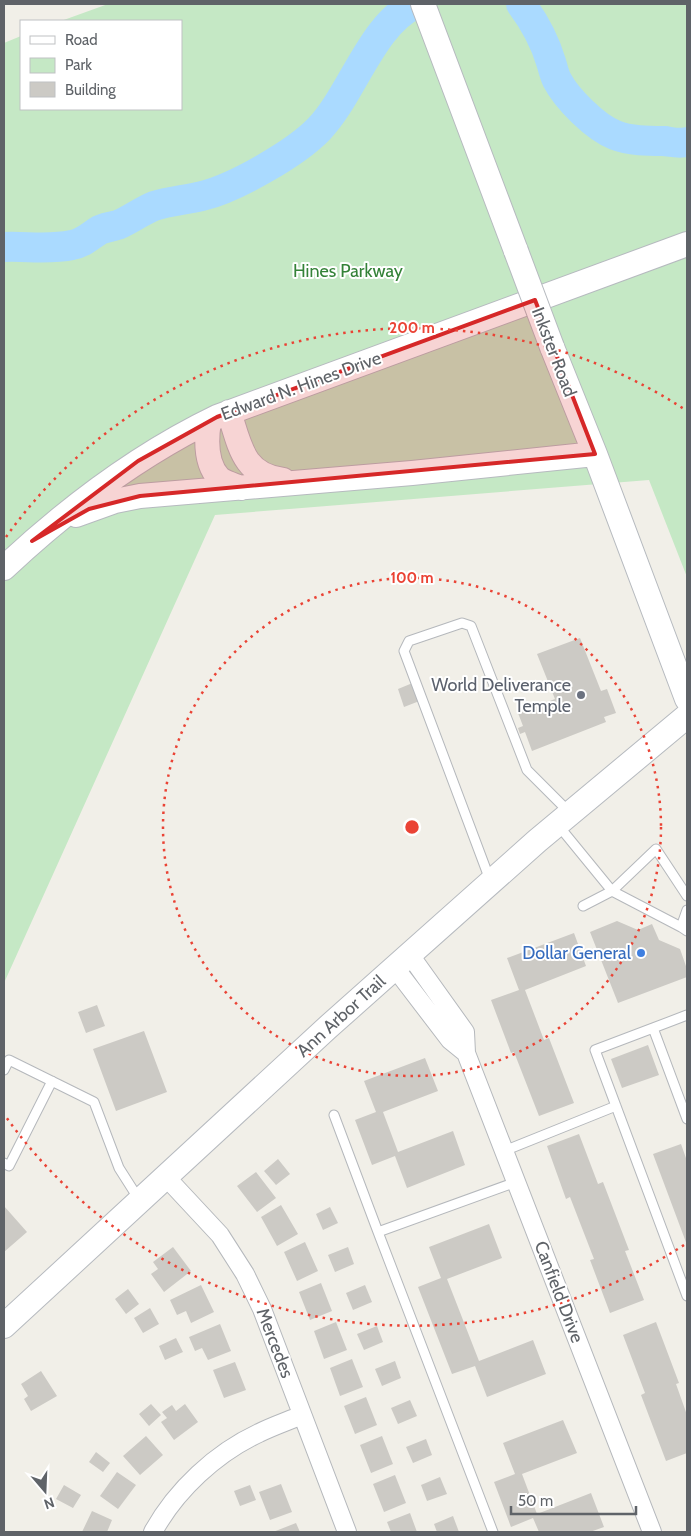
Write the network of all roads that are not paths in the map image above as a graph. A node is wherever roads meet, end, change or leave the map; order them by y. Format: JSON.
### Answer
{"nodes":[{"id":1,"x":423,"y":4,"type":"edge"},
{"id":2,"x":687,"y":244,"type":"edge"},
{"id":3,"x":219,"y":417,"type":"junction"},
{"id":4,"x":595,"y":454,"type":"junction"},
{"id":5,"x":300,"y":483,"type":"junction"},
{"id":6,"x":241,"y":488,"type":"junction"},
{"id":7,"x":32,"y":541,"type":"junction"},
{"id":8,"x":4,"y":568,"type":"edge"},
{"id":9,"x":687,"y":699,"type":"edge"},
{"id":10,"x":687,"y":716,"type":"edge"},
{"id":11,"x":564,"y":819,"type":"junction"},
{"id":12,"x":491,"y":883,"type":"junction"},
{"id":13,"x":612,"y":891,"type":"junction"},
{"id":14,"x":687,"y":896,"type":"edge"},
{"id":15,"x":583,"y":906,"type":"dead end"},
{"id":16,"x":687,"y":910,"type":"edge"},
{"id":17,"x":684,"y":929,"type":"edge"},
{"id":18,"x":403,"y":962,"type":"junction"},
{"id":19,"x":687,"y":1016,"type":"edge"},
{"id":20,"x":653,"y":1028,"type":"junction"},
{"id":21,"x":4,"y":1070,"type":"edge"},
{"id":22,"x":52,"y":1081,"type":"junction"},
{"id":23,"x":616,"y":1106,"type":"junction"},
{"id":24,"x":334,"y":1115,"type":"dead end"},
{"id":25,"x":687,"y":1119,"type":"edge"},
{"id":26,"x":504,"y":1152,"type":"junction"},
{"id":27,"x":4,"y":1163,"type":"edge"},
{"id":28,"x":165,"y":1176,"type":"junction"},
{"id":29,"x":516,"y":1182,"type":"junction"},
{"id":30,"x":140,"y":1201,"type":"junction"},
{"id":31,"x":378,"y":1232,"type":"junction"},
{"id":32,"x":687,"y":1296,"type":"edge"},
{"id":33,"x":4,"y":1326,"type":"edge"},
{"id":34,"x":302,"y":1416,"type":"junction"},
{"id":35,"x":153,"y":1532,"type":"edge"},
{"id":36,"x":347,"y":1532,"type":"edge"},
{"id":37,"x":493,"y":1532,"type":"edge"},
{"id":38,"x":652,"y":1532,"type":"edge"}],
"edges":[{"from":1,"to":4,"type":"street","name":"Inkster Road","bridge":true},
{"from":2,"to":3,"type":"street","name":"Edward N. Hines Drive"},
{"from":3,"to":5,"type":"street"},
{"from":3,"to":6,"type":"street"},
{"from":3,"to":7,"type":"street","name":"Edward N. Hines Drive"},
{"from":4,"to":5,"type":"street"},
{"from":4,"to":9,"type":"street","name":"Inkster Road"},
{"from":5,"to":6,"type":"street"},
{"from":6,"to":7,"type":"street"},
{"from":7,"to":8,"type":"street","name":"Edward N. Hines Drive"},
{"from":10,"to":11,"type":"street","name":"Ann Arbor Trail"},
{"from":11,"to":12,"type":"street","name":"Ann Arbor Trail"},
{"from":11,"to":12,"type":"lane"},
{"from":11,"to":13,"type":"lane"},
{"from":12,"to":18,"type":"street","name":"Ann Arbor Trail"},
{"from":13,"to":14,"type":"lane"},
{"from":13,"to":15,"type":"lane"},
{"from":13,"to":17,"type":"lane"},
{"from":16,"to":17,"type":"lane"},
{"from":18,"to":26,"type":"street","name":"Canfield Drive"},
{"from":18,"to":28,"type":"street","name":"Ann Arbor Trail"},
{"from":19,"to":20,"type":"lane"},
{"from":20,"to":23,"type":"lane"},
{"from":20,"to":25,"type":"lane"},
{"from":21,"to":22,"type":"lane"},
{"from":22,"to":27,"type":"lane"},
{"from":22,"to":30,"type":"lane"},
{"from":23,"to":26,"type":"lane"},
{"from":23,"to":32,"type":"lane"},
{"from":24,"to":31,"type":"lane"},
{"from":26,"to":29,"type":"street","name":"Canfield Drive"},
{"from":28,"to":30,"type":"street","name":"Ann Arbor Trail"},
{"from":28,"to":34,"type":"street","name":"Mercedes"},
{"from":29,"to":31,"type":"lane"},
{"from":29,"to":38,"type":"street","name":"Canfield Drive"},
{"from":30,"to":33,"type":"street","name":"Ann Arbor Trail"},
{"from":31,"to":37,"type":"lane"},
{"from":34,"to":35,"type":"street"},
{"from":34,"to":36,"type":"street","name":"Mercedes"}]}
